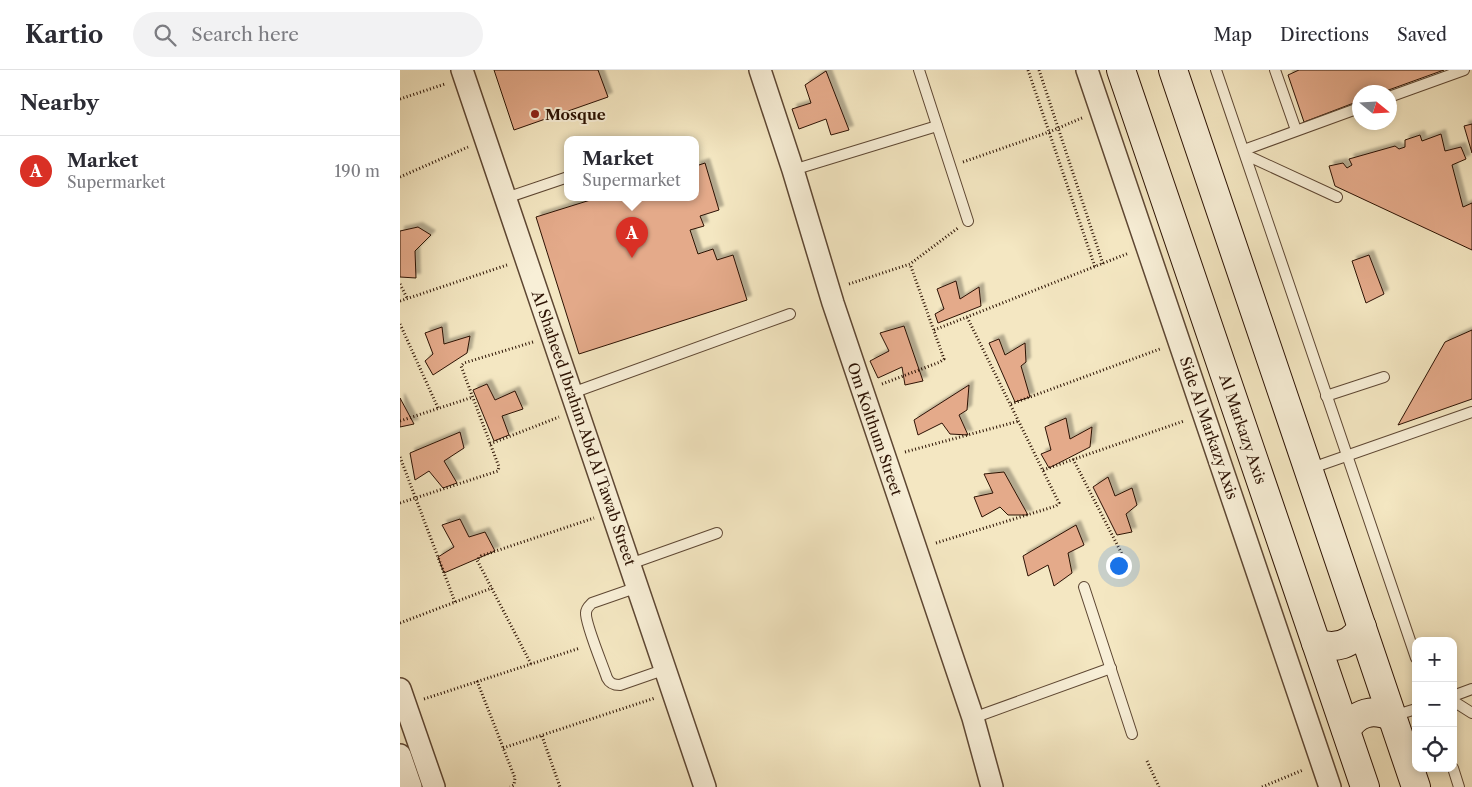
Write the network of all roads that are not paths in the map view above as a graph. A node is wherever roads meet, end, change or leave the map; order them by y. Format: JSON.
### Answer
{"nodes":[{"id":1,"x":760,"y":70,"type":"edge"},
{"id":2,"x":919,"y":70,"type":"edge"},
{"id":3,"x":1087,"y":70,"type":"edge"},
{"id":4,"x":1121,"y":70,"type":"edge"},
{"id":5,"x":1173,"y":70,"type":"edge"},
{"id":6,"x":1216,"y":70,"type":"edge"},
{"id":7,"x":1275,"y":70,"type":"edge"},
{"id":8,"x":1464,"y":70,"type":"edge"},
{"id":9,"x":463,"y":74,"type":"edge"},
{"id":10,"x":1397,"y":94,"type":"edge"},
{"id":11,"x":1352,"y":111,"type":"edge"},
{"id":12,"x":937,"y":126,"type":"junction"},
{"id":13,"x":1296,"y":130,"type":"junction"},
{"id":14,"x":1245,"y":152,"type":"junction"},
{"id":15,"x":793,"y":170,"type":"junction"},
{"id":16,"x":564,"y":178,"type":"edge"},
{"id":17,"x":1337,"y":197,"type":"dead end"},
{"id":18,"x":506,"y":198,"type":"junction"},
{"id":19,"x":968,"y":221,"type":"road end"},
{"id":20,"x":790,"y":314,"type":"dead end"},
{"id":21,"x":1384,"y":377,"type":"dead end"},
{"id":22,"x":1326,"y":396,"type":"junction"},
{"id":23,"x":575,"y":401,"type":"junction"},
{"id":24,"x":1472,"y":412,"type":"edge"},
{"id":25,"x":1346,"y":456,"type":"junction"},
{"id":26,"x":1308,"y":469,"type":"junction"},
{"id":27,"x":718,"y":533,"type":"dead end"},
{"id":28,"x":630,"y":564,"type":"junction"},
{"id":29,"x":638,"y":586,"type":"junction"},
{"id":30,"x":1084,"y":587,"type":"dead end"},
{"id":31,"x":1362,"y":627,"type":"junction"},
{"id":32,"x":1316,"y":644,"type":"junction"},
{"id":33,"x":1412,"y":646,"type":"edge"},
{"id":34,"x":1111,"y":668,"type":"junction"},
{"id":35,"x":666,"y":669,"type":"junction"},
{"id":36,"x":1472,"y":689,"type":"edge"},
{"id":37,"x":1457,"y":695,"type":"edge"},
{"id":38,"x":403,"y":697,"type":"edge"},
{"id":39,"x":1457,"y":704,"type":"edge"},
{"id":40,"x":1404,"y":713,"type":"edge"},
{"id":41,"x":1472,"y":713,"type":"edge"},
{"id":42,"x":973,"y":718,"type":"junction"},
{"id":43,"x":1346,"y":730,"type":"junction"},
{"id":44,"x":1132,"y":734,"type":"dead end"},
{"id":45,"x":400,"y":755,"type":"edge"},
{"id":46,"x":1454,"y":772,"type":"edge"},
{"id":47,"x":411,"y":787,"type":"edge"},
{"id":48,"x":434,"y":787,"type":"edge"},
{"id":49,"x":705,"y":787,"type":"edge"},
{"id":50,"x":992,"y":787,"type":"edge"},
{"id":51,"x":1330,"y":787,"type":"edge"},
{"id":52,"x":1365,"y":787,"type":"edge"},
{"id":53,"x":1416,"y":787,"type":"edge"},
{"id":54,"x":1459,"y":787,"type":"edge"}],
"edges":[{"from":1,"to":15,"type":"street","name":"Om Kolthum Street"},
{"from":2,"to":12,"type":"lane"},
{"from":3,"to":51,"type":"street","name":"Side Al Markazy Axis"},
{"from":4,"to":32,"type":"main road","name":"Al Markazy Axis"},
{"from":5,"to":26,"type":"main road"},
{"from":6,"to":14,"type":"lane"},
{"from":7,"to":13,"type":"lane"},
{"from":8,"to":10,"type":"lane"},
{"from":9,"to":18,"type":"street","name":"Al Shaheed Ibrahim Abd Al Tawab Street"},
{"from":11,"to":13,"type":"lane"},
{"from":12,"to":15,"type":"lane"},
{"from":12,"to":19,"type":"lane"},
{"from":13,"to":14,"type":"lane"},
{"from":14,"to":17,"type":"lane"},
{"from":14,"to":22,"type":"lane"},
{"from":15,"to":42,"type":"street","name":"Om Kolthum Street"},
{"from":16,"to":18,"type":"lane"},
{"from":18,"to":23,"type":"street","name":"Al Shaheed Ibrahim Abd Al Tawab Street"},
{"from":20,"to":23,"type":"lane"},
{"from":21,"to":22,"type":"lane"},
{"from":22,"to":25,"type":"lane"},
{"from":23,"to":28,"type":"street","name":"Al Shaheed Ibrahim Abd Al Tawab Street"},
{"from":24,"to":25,"type":"lane"},
{"from":25,"to":26,"type":"lane"},
{"from":25,"to":33,"type":"lane"},
{"from":26,"to":31,"type":"main road"},
{"from":27,"to":28,"type":"lane"},
{"from":28,"to":29,"type":"street","name":"Al Shaheed Ibrahim Abd Al Tawab Street"},
{"from":29,"to":35,"type":"street","name":"Al Shaheed Ibrahim Abd Al Tawab Street"},
{"from":29,"to":35,"type":"lane"},
{"from":30,"to":34,"type":"lane"},
{"from":31,"to":32,"type":"main road"},
{"from":31,"to":40,"type":"main road"},
{"from":32,"to":43,"type":"main road","name":"Al Markazy Axis"},
{"from":34,"to":42,"type":"lane"},
{"from":34,"to":44,"type":"lane"},
{"from":35,"to":49,"type":"street","name":"Al Shaheed Ibrahim Abd Al Tawab Street"},
{"from":36,"to":37,"type":"lane"},
{"from":38,"to":48,"type":"street"},
{"from":39,"to":41,"type":"lane"},
{"from":40,"to":43,"type":"main road"},
{"from":40,"to":53,"type":"main road"},
{"from":42,"to":50,"type":"street","name":"Om Kolthum Street"},
{"from":43,"to":52,"type":"main road","name":"Al Markazy Axis"},
{"from":45,"to":47,"type":"street"},
{"from":46,"to":54,"type":"lane"}]}
